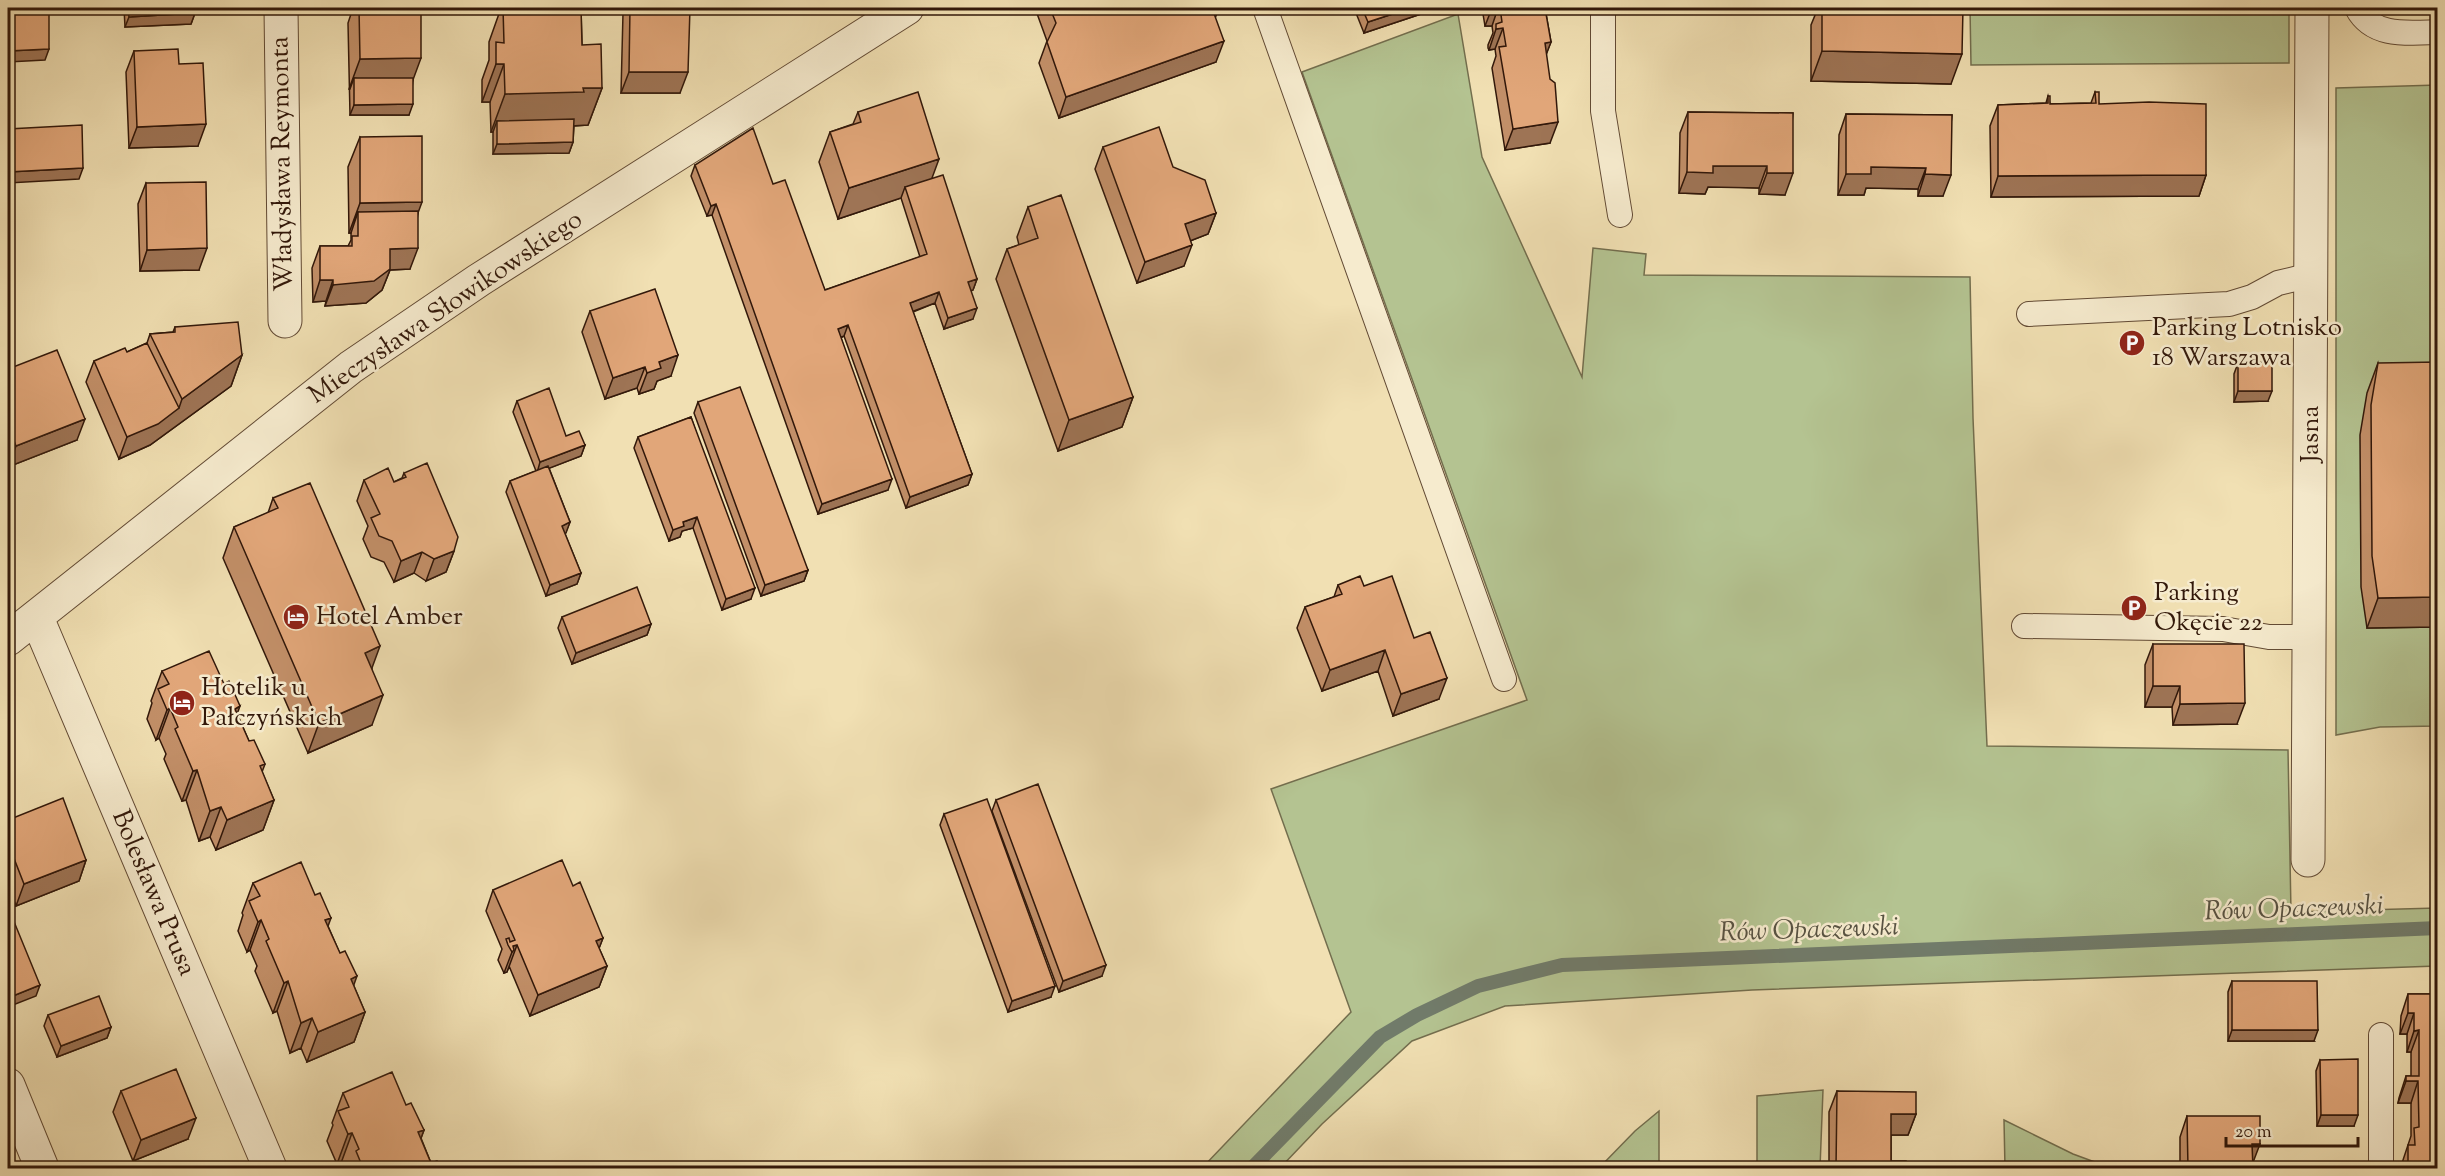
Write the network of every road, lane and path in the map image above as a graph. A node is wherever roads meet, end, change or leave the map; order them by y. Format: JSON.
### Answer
{"nodes":[{"id":1,"x":281,"y":8,"type":"edge"},
{"id":2,"x":907,"y":8,"type":"edge"},
{"id":3,"x":1264,"y":8,"type":"edge"},
{"id":4,"x":1603,"y":8,"type":"edge"},
{"id":5,"x":2312,"y":8,"type":"edge"},
{"id":6,"x":2356,"y":8,"type":"edge"},
{"id":7,"x":2438,"y":32,"type":"edge"},
{"id":8,"x":1620,"y":215,"type":"dead end"},
{"id":9,"x":2311,"y":275,"type":"junction"},
{"id":10,"x":2029,"y":314,"type":"dead end"},
{"id":11,"x":285,"y":321,"type":"dead end"},
{"id":12,"x":37,"y":618,"type":"junction"},
{"id":13,"x":2024,"y":626,"type":"dead end"},
{"id":14,"x":2310,"y":637,"type":"junction"},
{"id":15,"x":8,"y":639,"type":"edge"},
{"id":16,"x":1504,"y":679,"type":"dead end"},
{"id":17,"x":2308,"y":860,"type":"dead end"},
{"id":18,"x":2381,"y":1035,"type":"dead end"},
{"id":19,"x":8,"y":1085,"type":"edge"},
{"id":20,"x":42,"y":1168,"type":"edge"},
{"id":21,"x":270,"y":1168,"type":"edge"},
{"id":22,"x":2381,"y":1168,"type":"edge"}],
"edges":[{"from":1,"to":11,"type":"street","name":"Władysława Reymonta"},
{"from":2,"to":12,"type":"street","name":"Mieczysława Słowikowskiego"},
{"from":3,"to":16,"type":"lane"},
{"from":4,"to":8,"type":"lane"},
{"from":5,"to":9,"type":"street","name":"Jasna"},
{"from":6,"to":7,"type":"lane"},
{"from":9,"to":10,"type":"lane"},
{"from":9,"to":14,"type":"street","name":"Jasna"},
{"from":12,"to":15,"type":"street","name":"Mieczysława Słowikowskiego"},
{"from":12,"to":21,"type":"street","name":"Bolesława Prusa"},
{"from":13,"to":14,"type":"lane"},
{"from":14,"to":17,"type":"street","name":"Jasna"},
{"from":18,"to":22,"type":"lane"},
{"from":19,"to":20,"type":"street"}]}
